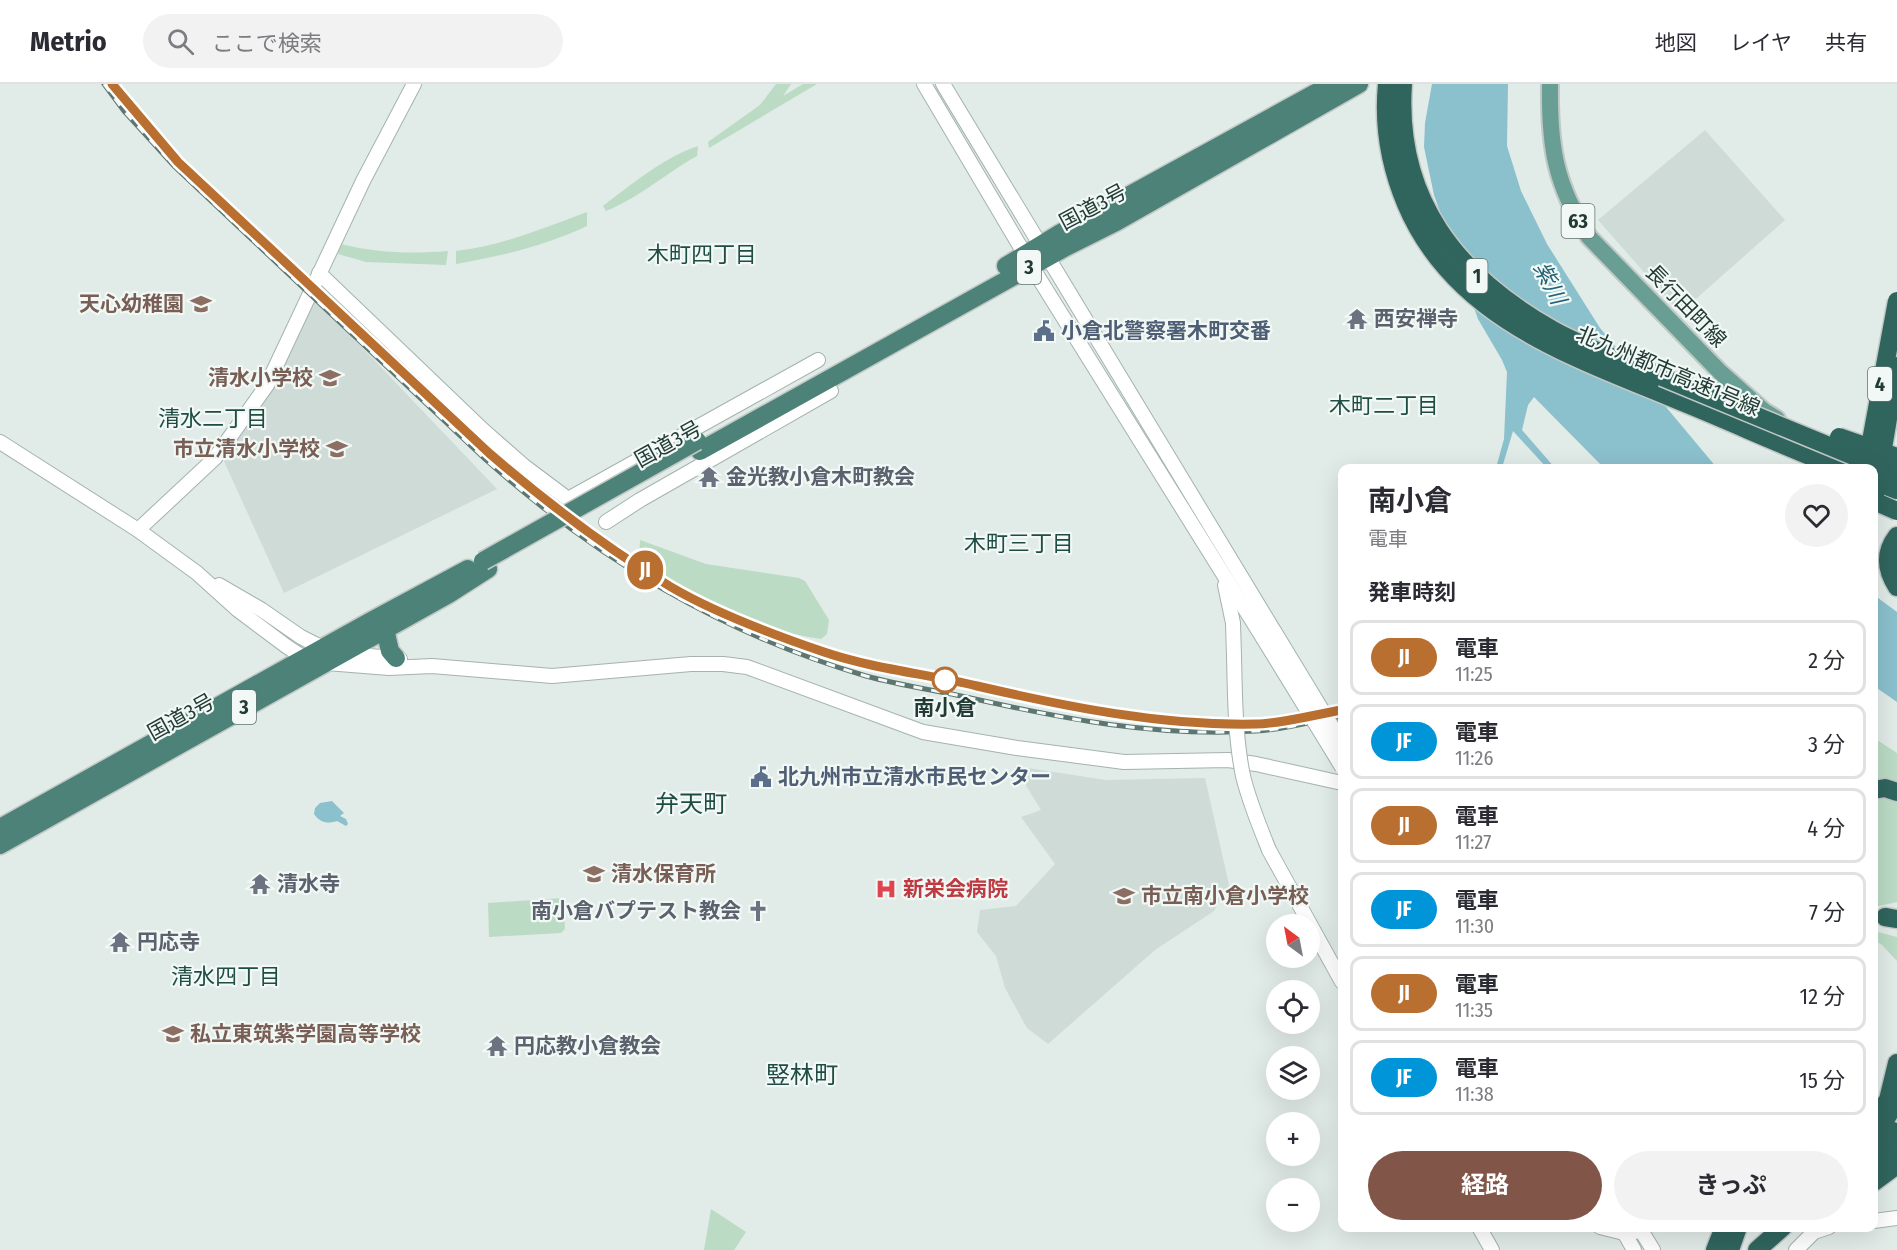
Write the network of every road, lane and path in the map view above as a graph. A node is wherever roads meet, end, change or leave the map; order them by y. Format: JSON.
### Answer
{"nodes":[{"id":1,"x":414,"y":84,"type":"edge"},
{"id":2,"x":924,"y":84,"type":"edge"},
{"id":3,"x":943,"y":84,"type":"edge"},
{"id":4,"x":1332,"y":84,"type":"edge"},
{"id":5,"x":1359,"y":84,"type":"edge"},
{"id":6,"x":1387,"y":84,"type":"edge"},
{"id":7,"x":1403,"y":84,"type":"edge"},
{"id":8,"x":1550,"y":84,"type":"edge"},
{"id":9,"x":1036,"y":256,"type":"junction"},
{"id":10,"x":319,"y":273,"type":"junction"},
{"id":11,"x":1897,"y":301,"type":"edge"},
{"id":12,"x":1578,"y":359,"type":"junction"},
{"id":13,"x":818,"y":360,"type":"dead end"},
{"id":14,"x":1897,"y":366,"type":"edge"},
{"id":15,"x":1662,"y":377,"type":"junction"},
{"id":16,"x":831,"y":391,"type":"dead end"},
{"id":17,"x":0,"y":442,"type":"edge"},
{"id":18,"x":1897,"y":459,"type":"edge"},
{"id":19,"x":1803,"y":464,"type":"edge"},
{"id":20,"x":1830,"y":464,"type":"edge"},
{"id":21,"x":1867,"y":464,"type":"edge"},
{"id":22,"x":1871,"y":464,"type":"edge"},
{"id":23,"x":1871,"y":464,"type":"edge"},
{"id":24,"x":1878,"y":467,"type":"edge"},
{"id":25,"x":1878,"y":467,"type":"edge"},
{"id":26,"x":1897,"y":475,"type":"edge"},
{"id":27,"x":1878,"y":478,"type":"edge"},
{"id":28,"x":1878,"y":483,"type":"edge"},
{"id":29,"x":1897,"y":490,"type":"edge"},
{"id":30,"x":1878,"y":497,"type":"edge"},
{"id":31,"x":1878,"y":503,"type":"edge"},
{"id":32,"x":1897,"y":504,"type":"edge"},
{"id":33,"x":1897,"y":512,"type":"edge"},
{"id":34,"x":606,"y":522,"type":"dead end"},
{"id":35,"x":138,"y":530,"type":"junction"},
{"id":36,"x":1897,"y":536,"type":"edge"},
{"id":37,"x":486,"y":565,"type":"junction"},
{"id":38,"x":1220,"y":568,"type":"junction"},
{"id":39,"x":197,"y":573,"type":"junction"},
{"id":40,"x":1897,"y":587,"type":"edge"},
{"id":41,"x":248,"y":601,"type":"junction"},
{"id":42,"x":385,"y":629,"type":"junction"},
{"id":43,"x":1269,"y":634,"type":"junction"},
{"id":44,"x":286,"y":646,"type":"junction"},
{"id":45,"x":342,"y":654,"type":"junction"},
{"id":46,"x":324,"y":656,"type":"junction"},
{"id":47,"x":304,"y":658,"type":"junction"},
{"id":48,"x":396,"y":658,"type":"junction"},
{"id":49,"x":432,"y":666,"type":"junction"},
{"id":50,"x":289,"y":675,"type":"junction"},
{"id":51,"x":1338,"y":737,"type":"edge"},
{"id":52,"x":1338,"y":760,"type":"edge"},
{"id":53,"x":1338,"y":782,"type":"edge"},
{"id":54,"x":1878,"y":789,"type":"edge"},
{"id":55,"x":1897,"y":792,"type":"edge"},
{"id":56,"x":0,"y":828,"type":"edge"},
{"id":57,"x":0,"y":845,"type":"edge"},
{"id":58,"x":1338,"y":975,"type":"edge"},
{"id":59,"x":1897,"y":1063,"type":"edge"},
{"id":60,"x":1897,"y":1097,"type":"edge"},
{"id":61,"x":1878,"y":1113,"type":"edge"},
{"id":62,"x":1897,"y":1125,"type":"edge"},
{"id":63,"x":1878,"y":1131,"type":"edge"},
{"id":64,"x":1887,"y":1157,"type":"edge"},
{"id":65,"x":1878,"y":1174,"type":"edge"},
{"id":66,"x":1897,"y":1218,"type":"edge"},
{"id":67,"x":1878,"y":1220,"type":"edge"},
{"id":68,"x":1482,"y":1232,"type":"edge"},
{"id":69,"x":1623,"y":1232,"type":"edge"},
{"id":70,"x":1642,"y":1232,"type":"edge"},
{"id":71,"x":1713,"y":1232,"type":"edge"},
{"id":72,"x":1722,"y":1232,"type":"edge"},
{"id":73,"x":1736,"y":1232,"type":"edge"},
{"id":74,"x":1772,"y":1232,"type":"edge"},
{"id":75,"x":1777,"y":1232,"type":"edge"},
{"id":76,"x":1814,"y":1232,"type":"edge"},
{"id":77,"x":1492,"y":1250,"type":"edge"},
{"id":78,"x":1634,"y":1250,"type":"edge"},
{"id":79,"x":1653,"y":1250,"type":"edge"},
{"id":80,"x":1708,"y":1250,"type":"edge"},
{"id":81,"x":1715,"y":1250,"type":"edge"},
{"id":82,"x":1730,"y":1250,"type":"edge"},
{"id":83,"x":1756,"y":1250,"type":"edge"},
{"id":84,"x":1796,"y":1250,"type":"edge"}],
"edges":[{"from":1,"to":10,"type":"street"},
{"from":2,"to":9,"type":"street"},
{"from":3,"to":9,"type":"street"},
{"from":4,"to":9,"type":"highway","name":"国道3号","number":"3"},
{"from":5,"to":9,"type":"highway","name":"国道3号","number":"3"},
{"from":6,"to":12,"type":"highway","name":"北九州都市高速1号線","number":"1"},
{"from":7,"to":15,"type":"highway","number":"1"},
{"from":8,"to":23,"type":"main road","name":"長行田町線","number":"63"},
{"from":9,"to":37,"type":"highway","name":"国道3号","number":"3"},
{"from":9,"to":38,"type":"street"},
{"from":9,"to":43,"type":"street"},
{"from":10,"to":13,"type":"street"},
{"from":10,"to":35,"type":"street"},
{"from":11,"to":21,"type":"highway","number":"4","bridge":true},
{"from":12,"to":19,"type":"highway"},
{"from":12,"to":20,"type":"highway","name":"北九州都市高速1号線","number":"1"},
{"from":14,"to":27,"type":"highway","number":"4","bridge":true},
{"from":15,"to":18,"type":"highway","bridge":true},
{"from":15,"to":22,"type":"highway","name":"北九州都市高速1号線","number":"1","bridge":true},
{"from":16,"to":34,"type":"street"},
{"from":17,"to":35,"type":"street"},
{"from":24,"to":26,"type":"highway","name":"北九州都市高速1号線","number":"1","bridge":true},
{"from":25,"to":26,"type":"main road","name":"長行田町線","number":"63"},
{"from":28,"to":29,"type":"highway","bridge":true},
{"from":30,"to":32,"type":"highway"},
{"from":31,"to":33,"type":"highway","bridge":true},
{"from":35,"to":39,"type":"street"},
{"from":36,"to":40,"type":"highway"},
{"from":37,"to":42,"type":"highway","name":"国道3号","number":"3"},
{"from":37,"to":46,"type":"highway","name":"国道3号","number":"3"},
{"from":38,"to":43,"type":"street"},
{"from":38,"to":58,"type":"street","bridge":true},
{"from":39,"to":41,"type":"street"},
{"from":39,"to":44,"type":"street"},
{"from":41,"to":46,"type":"street"},
{"from":41,"to":47,"type":"street"},
{"from":42,"to":45,"type":"highway","name":"国道3号","number":"3"},
{"from":42,"to":48,"type":"highway"},
{"from":43,"to":51,"type":"street","bridge":true},
{"from":43,"to":52,"type":"street","bridge":true},
{"from":44,"to":47,"type":"street"},
{"from":44,"to":50,"type":"street"},
{"from":45,"to":46,"type":"highway","name":"国道3号","number":"3"},
{"from":45,"to":48,"type":"street"},
{"from":46,"to":47,"type":"highway","name":"国道3号","number":"3"},
{"from":46,"to":49,"type":"street"},
{"from":46,"to":50,"type":"highway","name":"国道3号","number":"3"},
{"from":47,"to":50,"type":"highway","name":"国道3号","number":"3"},
{"from":48,"to":49,"type":"street"},
{"from":49,"to":53,"type":"street"},
{"from":50,"to":56,"type":"highway","name":"国道3号","number":"3"},
{"from":50,"to":57,"type":"highway","name":"国道3号","number":"3"},
{"from":54,"to":55,"type":"highway"},
{"from":59,"to":61,"type":"highway"},
{"from":60,"to":63,"type":"highway"},
{"from":62,"to":64,"type":"highway"},
{"from":64,"to":65,"type":"highway"},
{"from":66,"to":67,"type":"street"},
{"from":68,"to":77,"type":"street"},
{"from":69,"to":78,"type":"street"},
{"from":70,"to":79,"type":"street"},
{"from":71,"to":80,"type":"highway"},
{"from":72,"to":81,"type":"highway"},
{"from":73,"to":82,"type":"highway"},
{"from":74,"to":83,"type":"highway"},
{"from":75,"to":83,"type":"highway"},
{"from":76,"to":84,"type":"street"}]}
